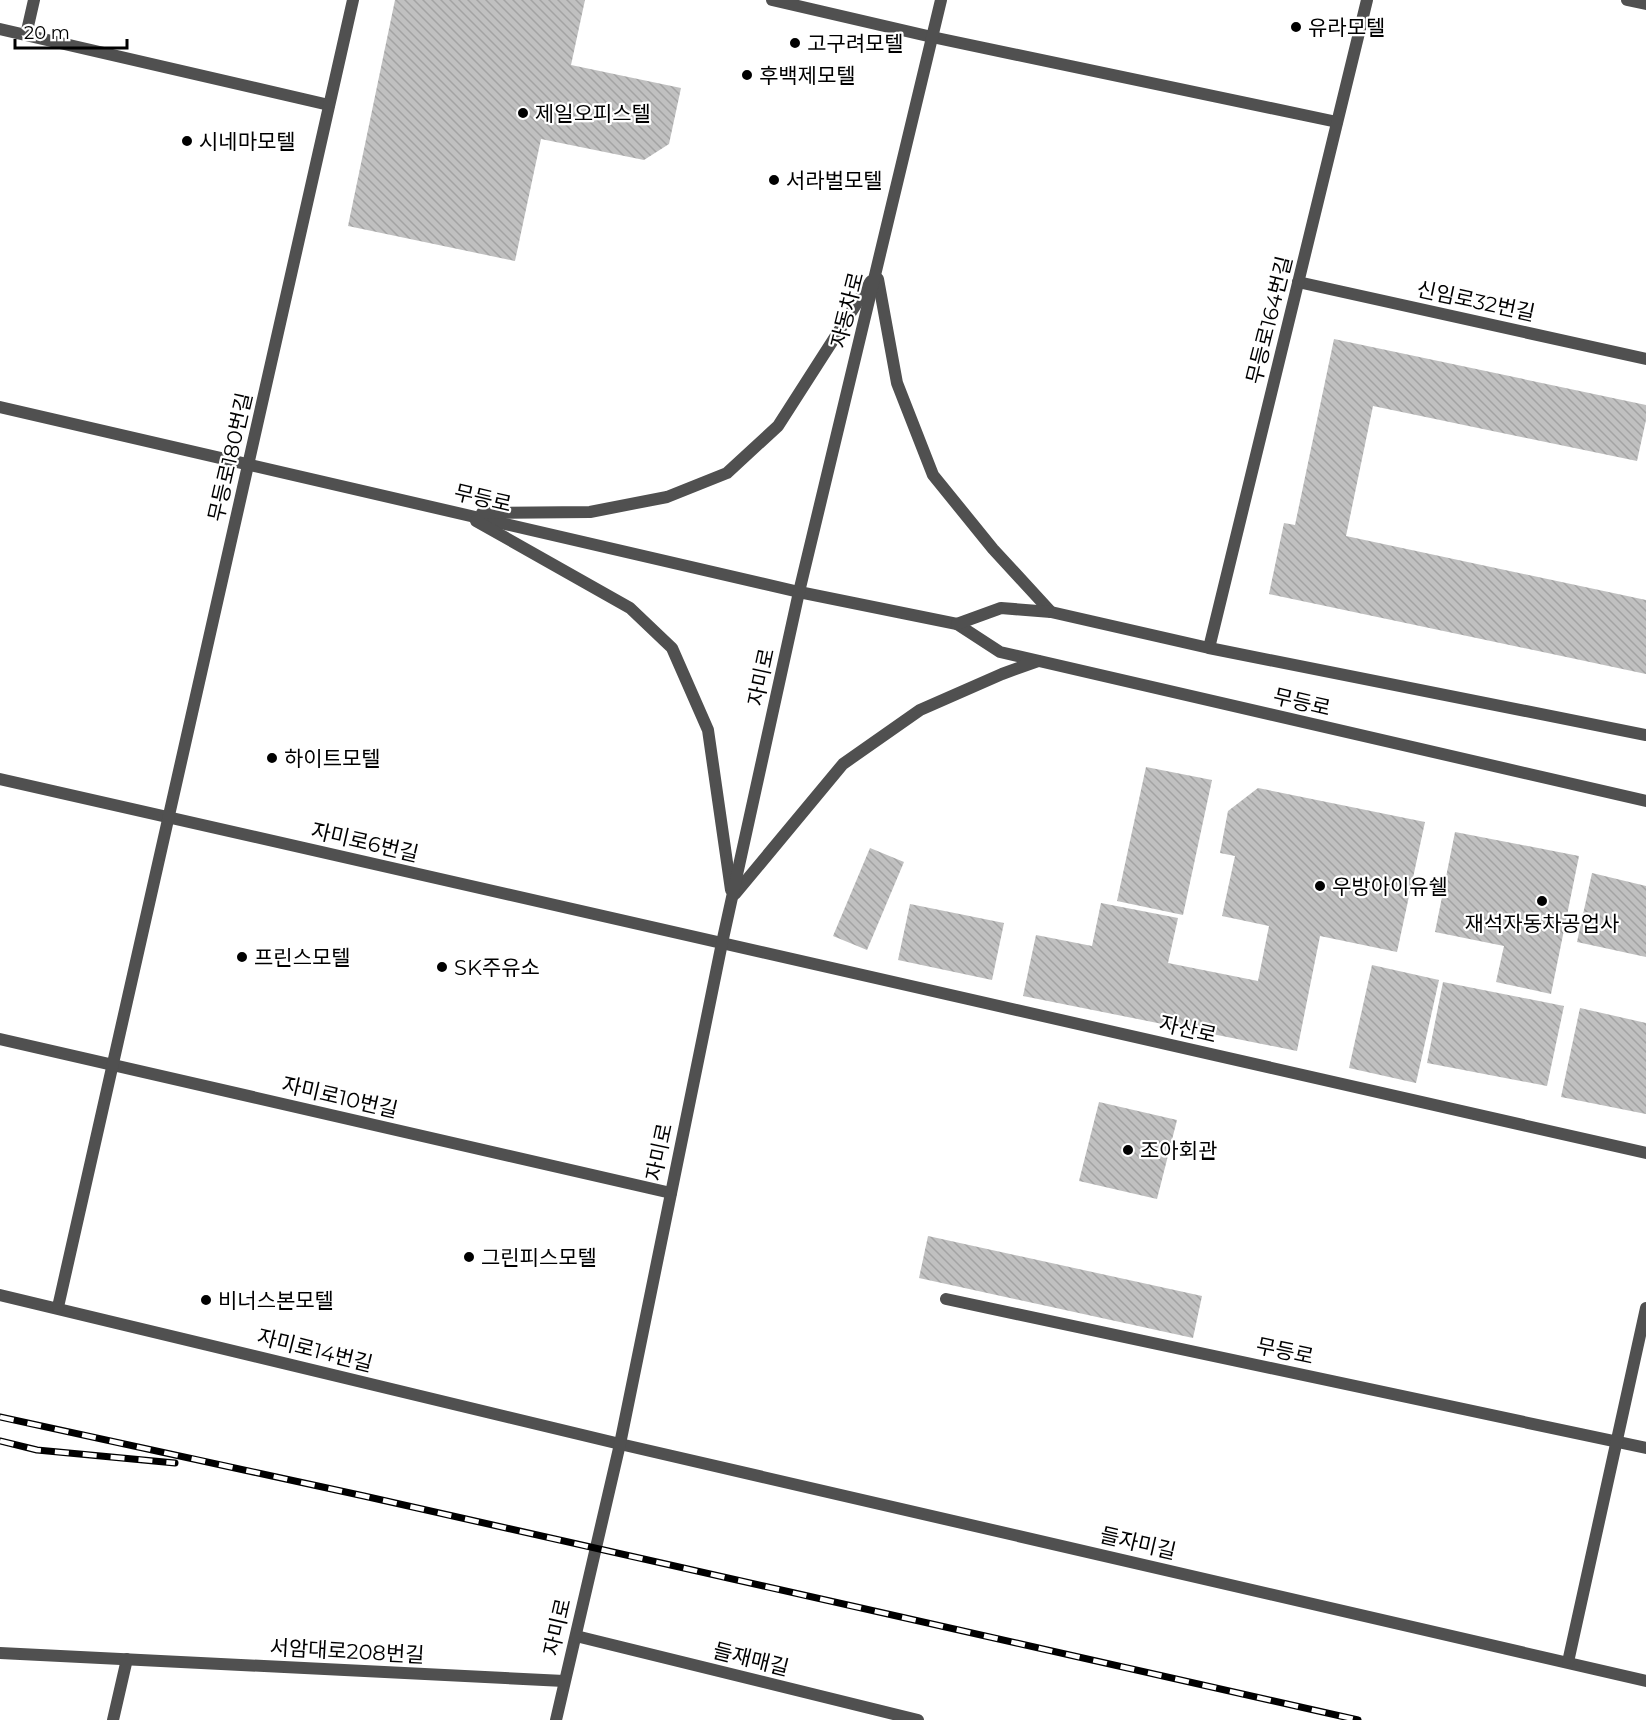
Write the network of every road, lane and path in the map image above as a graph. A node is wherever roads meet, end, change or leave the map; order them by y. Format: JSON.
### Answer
{"nodes":[{"id":1,"x":34,"y":0,"type":"edge"},
{"id":2,"x":353,"y":0,"type":"edge"},
{"id":3,"x":772,"y":0,"type":"edge"},
{"id":4,"x":940,"y":0,"type":"edge"},
{"id":5,"x":1367,"y":0,"type":"edge"},
{"id":6,"x":1626,"y":0,"type":"edge"},
{"id":7,"x":1646,"y":4,"type":"edge"},
{"id":8,"x":0,"y":29,"type":"edge"},
{"id":9,"x":26,"y":35,"type":"junction"},
{"id":10,"x":932,"y":37,"type":"junction"},
{"id":11,"x":329,"y":105,"type":"junction"},
{"id":12,"x":1337,"y":122,"type":"junction"},
{"id":13,"x":876,"y":273,"type":"junction"},
{"id":14,"x":1298,"y":282,"type":"junction"},
{"id":15,"x":1646,"y":359,"type":"edge"},
{"id":16,"x":0,"y":407,"type":"edge"},
{"id":17,"x":248,"y":464,"type":"junction"},
{"id":18,"x":463,"y":513,"type":"junction"},
{"id":19,"x":799,"y":592,"type":"junction"},
{"id":20,"x":1051,"y":612,"type":"junction"},
{"id":21,"x":957,"y":624,"type":"junction"},
{"id":22,"x":1209,"y":648,"type":"junction"},
{"id":23,"x":1039,"y":661,"type":"junction"},
{"id":24,"x":1646,"y":735,"type":"edge"},
{"id":25,"x":0,"y":779,"type":"edge"},
{"id":26,"x":1646,"y":801,"type":"edge"},
{"id":27,"x":168,"y":818,"type":"junction"},
{"id":28,"x":732,"y":897,"type":"junction"},
{"id":29,"x":722,"y":943,"type":"junction"},
{"id":30,"x":0,"y":1040,"type":"edge"},
{"id":31,"x":113,"y":1065,"type":"junction"},
{"id":32,"x":1646,"y":1153,"type":"edge"},
{"id":33,"x":671,"y":1193,"type":"junction"},
{"id":34,"x":0,"y":1295,"type":"edge"},
{"id":35,"x":946,"y":1299,"type":"dead end"},
{"id":36,"x":58,"y":1308,"type":"junction"},
{"id":37,"x":1646,"y":1308,"type":"edge"},
{"id":38,"x":1617,"y":1442,"type":"junction"},
{"id":39,"x":620,"y":1444,"type":"junction"},
{"id":40,"x":1646,"y":1448,"type":"edge"},
{"id":41,"x":576,"y":1636,"type":"junction"},
{"id":42,"x":0,"y":1653,"type":"edge"},
{"id":43,"x":128,"y":1659,"type":"junction"},
{"id":44,"x":1568,"y":1662,"type":"junction"},
{"id":45,"x":564,"y":1681,"type":"junction"},
{"id":46,"x":1646,"y":1681,"type":"edge"},
{"id":47,"x":112,"y":1720,"type":"edge"},
{"id":48,"x":556,"y":1720,"type":"edge"},
{"id":49,"x":918,"y":1720,"type":"edge"}],
"edges":[{"from":1,"to":9,"type":"street"},
{"from":2,"to":11,"type":"street","name":"무등로180번길"},
{"from":3,"to":10,"type":"street"},
{"from":4,"to":10,"type":"street","name":"자동차로"},
{"from":5,"to":12,"type":"street","name":"무등로164번길"},
{"from":6,"to":7,"type":"street"},
{"from":8,"to":9,"type":"street"},
{"from":9,"to":11,"type":"street"},
{"from":10,"to":12,"type":"street"},
{"from":10,"to":13,"type":"street","name":"자동차로"},
{"from":11,"to":17,"type":"street","name":"무등로180번길"},
{"from":12,"to":14,"type":"street","name":"무등로164번길"},
{"from":13,"to":18,"type":"street"},
{"from":13,"to":19,"type":"street","name":"자동차로"},
{"from":13,"to":20,"type":"street"},
{"from":14,"to":15,"type":"street","name":"신임로32번길"},
{"from":14,"to":22,"type":"street","name":"무등로164번길"},
{"from":16,"to":17,"type":"street","name":"무등로"},
{"from":17,"to":18,"type":"street","name":"무등로"},
{"from":17,"to":27,"type":"street","name":"무등로180번길"},
{"from":18,"to":19,"type":"street","name":"무등로"},
{"from":18,"to":28,"type":"street"},
{"from":19,"to":21,"type":"street","name":"무등로"},
{"from":19,"to":28,"type":"street","name":"자미로"},
{"from":20,"to":21,"type":"street","name":"무등로"},
{"from":20,"to":22,"type":"street","name":"무등로"},
{"from":21,"to":23,"type":"street","name":"무등로"},
{"from":22,"to":24,"type":"street","name":"무등로"},
{"from":23,"to":26,"type":"street","name":"무등로"},
{"from":23,"to":28,"type":"street"},
{"from":25,"to":27,"type":"street","name":"자미로6번길"},
{"from":27,"to":29,"type":"street","name":"자미로6번길"},
{"from":27,"to":31,"type":"street","name":"무등로180번길"},
{"from":28,"to":29,"type":"street","name":"자미로"},
{"from":29,"to":32,"type":"street","name":"자산로"},
{"from":29,"to":33,"type":"street","name":"자미로"},
{"from":30,"to":31,"type":"street","name":"자미로10번길"},
{"from":31,"to":33,"type":"street","name":"자미로10번길"},
{"from":31,"to":36,"type":"street","name":"무등로180번길"},
{"from":33,"to":39,"type":"street","name":"자미로"},
{"from":34,"to":36,"type":"street","name":"자미로14번길"},
{"from":35,"to":38,"type":"street","name":"무등로"},
{"from":36,"to":39,"type":"street","name":"자미로14번길"},
{"from":37,"to":38,"type":"street"},
{"from":38,"to":40,"type":"street","name":"무등로"},
{"from":38,"to":44,"type":"street"},
{"from":39,"to":41,"type":"street","name":"자미로"},
{"from":39,"to":44,"type":"street","name":"들자미길"},
{"from":41,"to":45,"type":"street","name":"자미로"},
{"from":41,"to":49,"type":"street","name":"들재매길"},
{"from":42,"to":43,"type":"street","name":"서암대로208번길"},
{"from":43,"to":45,"type":"street","name":"서암대로208번길"},
{"from":43,"to":47,"type":"street"},
{"from":44,"to":46,"type":"street","name":"들자미길"},
{"from":45,"to":48,"type":"street","name":"자미로"}]}
